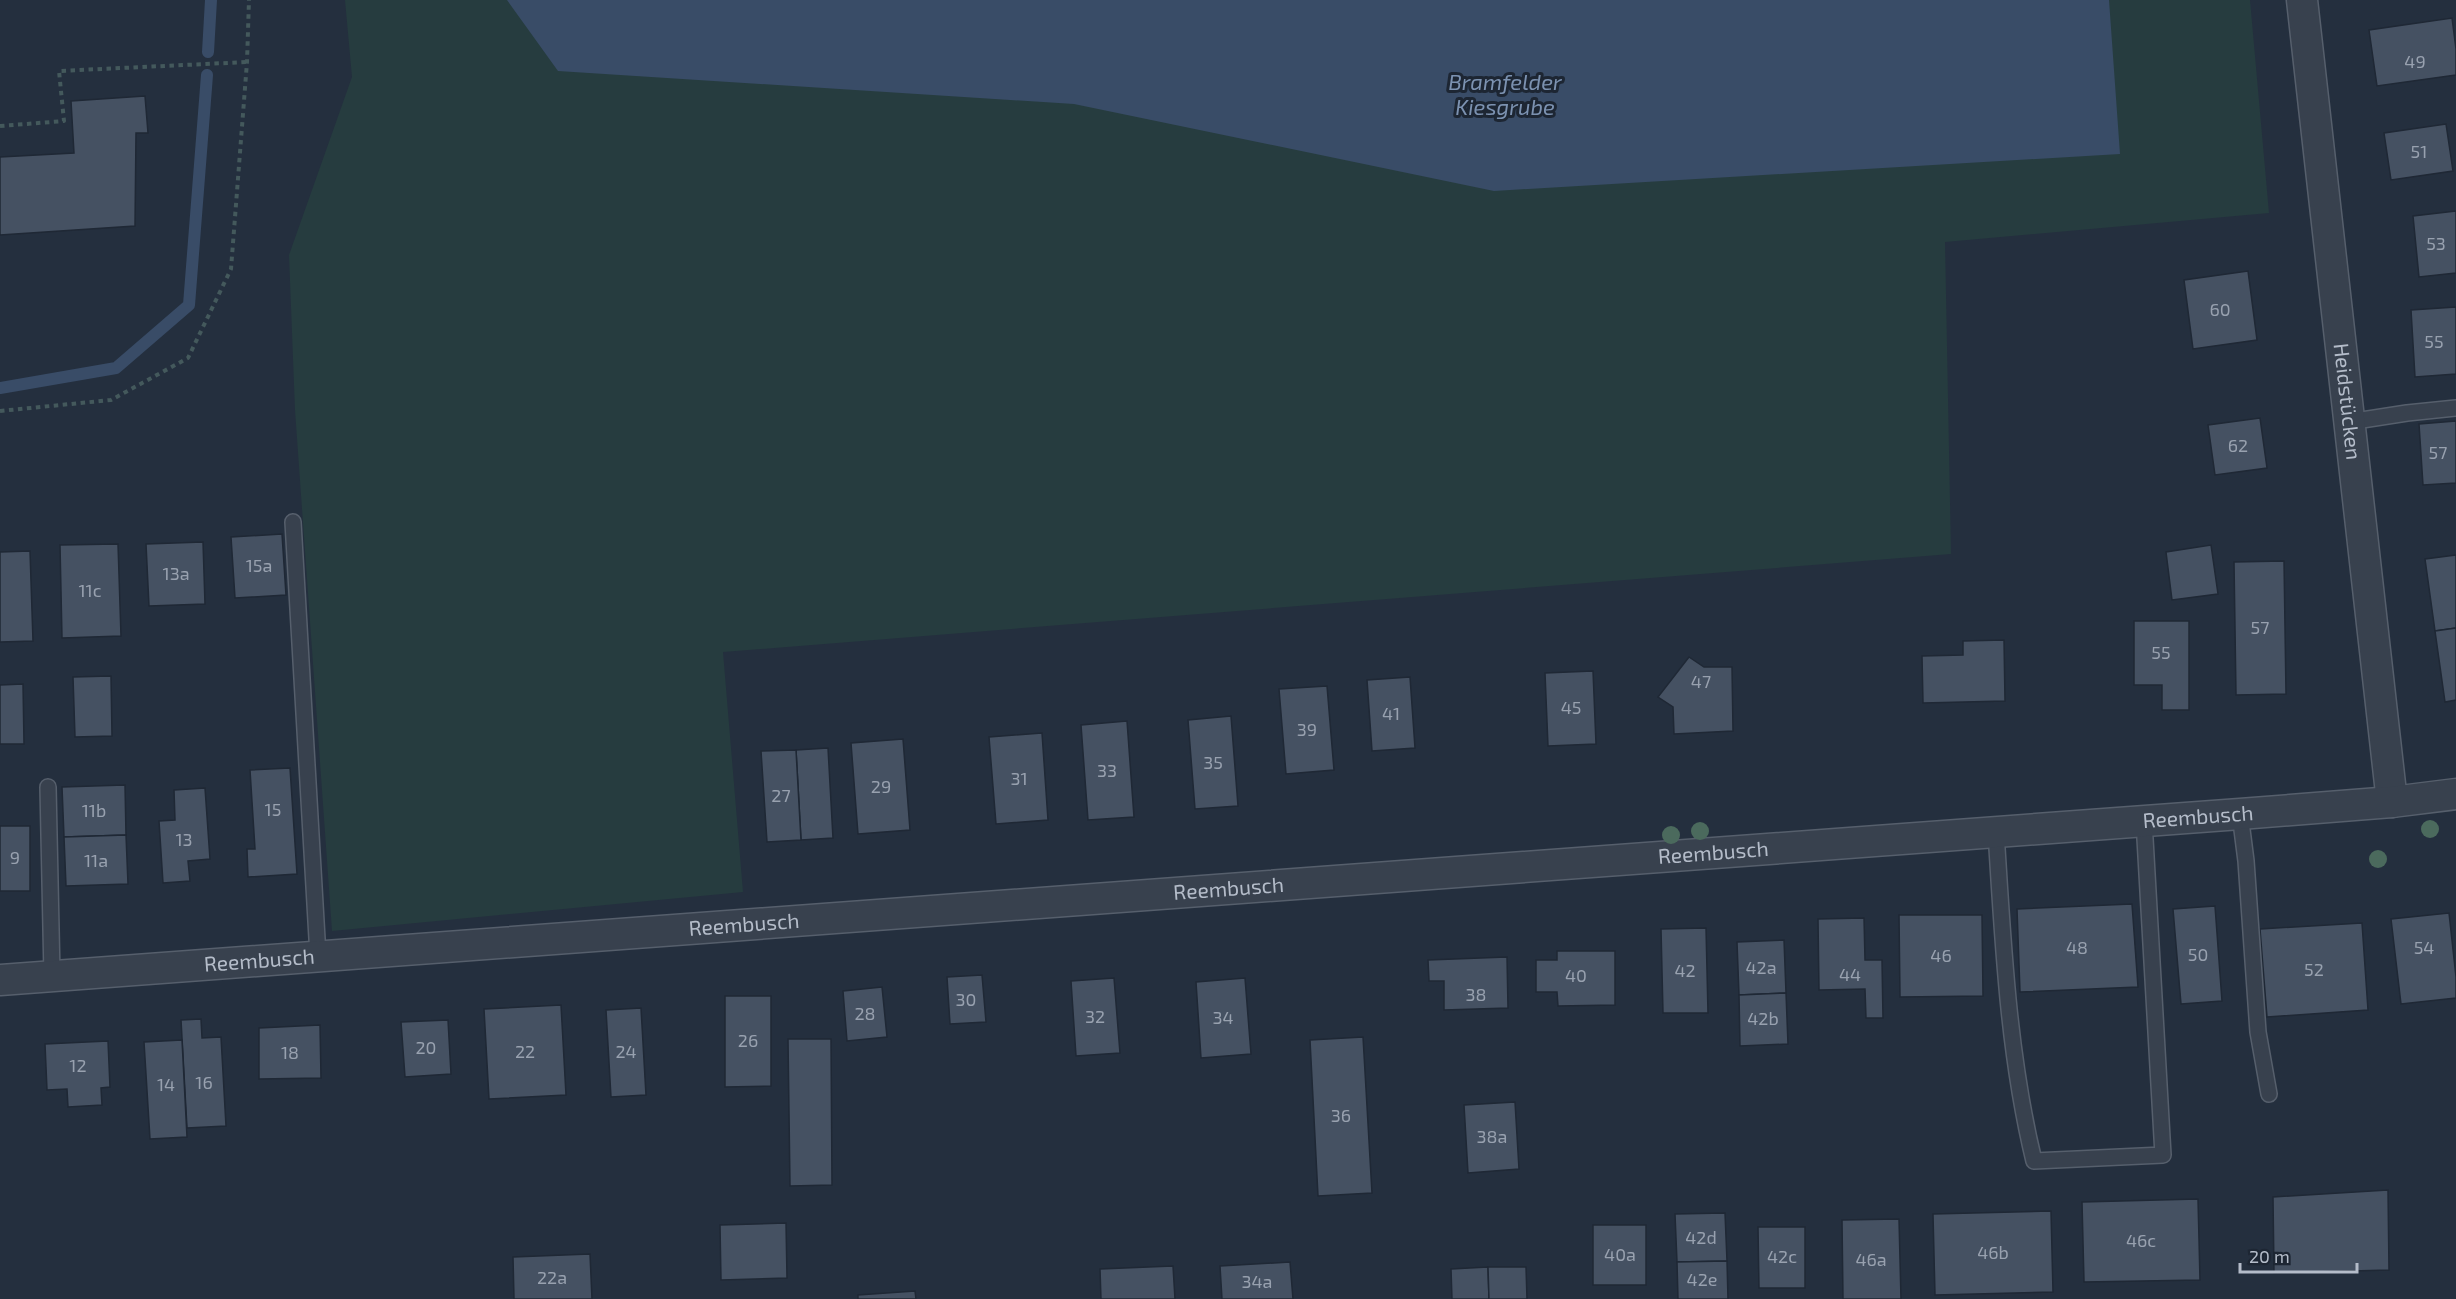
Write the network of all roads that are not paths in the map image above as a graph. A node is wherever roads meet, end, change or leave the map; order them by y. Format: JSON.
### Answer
{"nodes":[{"id":1,"x":2302,"y":0,"type":"edge"},
{"id":2,"x":2456,"y":408,"type":"edge"},
{"id":3,"x":2349,"y":422,"type":"junction"},
{"id":4,"x":293,"y":522,"type":"dead end"},
{"id":5,"x":48,"y":787,"type":"dead end"},
{"id":6,"x":2456,"y":794,"type":"edge"},
{"id":7,"x":2392,"y":802,"type":"junction"},
{"id":8,"x":2240,"y":814,"type":"junction"},
{"id":9,"x":2144,"y":821,"type":"junction"},
{"id":10,"x":1996,"y":832,"type":"junction"},
{"id":11,"x":318,"y":957,"type":"junction"},
{"id":12,"x":52,"y":976,"type":"junction"},
{"id":13,"x":0,"y":980,"type":"edge"},
{"id":14,"x":2269,"y":1094,"type":"dead end"}],
"edges":[{"from":1,"to":3,"type":"street","name":"Heidstücken"},
{"from":2,"to":3,"type":"lane"},
{"from":3,"to":7,"type":"street","name":"Heidstücken"},
{"from":4,"to":11,"type":"lane"},
{"from":5,"to":12,"type":"lane"},
{"from":6,"to":7,"type":"street","name":"Reembusch"},
{"from":7,"to":8,"type":"street","name":"Reembusch"},
{"from":8,"to":9,"type":"street","name":"Reembusch"},
{"from":8,"to":14,"type":"lane"},
{"from":9,"to":10,"type":"street","name":"Reembusch"},
{"from":9,"to":10,"type":"lane"},
{"from":10,"to":11,"type":"street","name":"Reembusch"},
{"from":11,"to":12,"type":"street","name":"Reembusch"},
{"from":12,"to":13,"type":"street","name":"Reembusch"}]}
